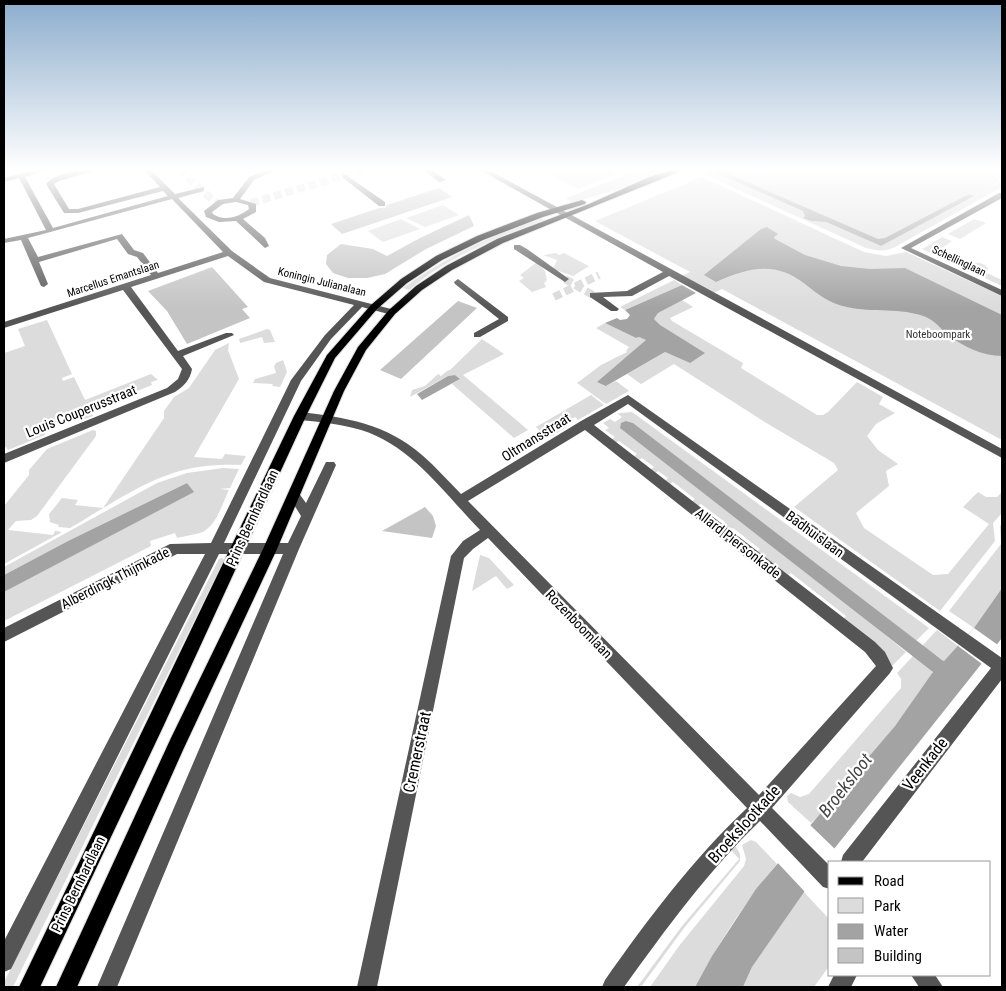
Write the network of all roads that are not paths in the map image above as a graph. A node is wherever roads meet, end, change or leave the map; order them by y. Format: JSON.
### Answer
{"nodes":[{"id":1,"x":42,"y":215,"type":"edge"},
{"id":2,"x":108,"y":215,"type":"edge"},
{"id":3,"x":194,"y":215,"type":"edge"},
{"id":4,"x":210,"y":215,"type":"tunnel mouth"},
{"id":5,"x":245,"y":215,"type":"tunnel mouth"},
{"id":6,"x":541,"y":215,"type":"edge"},
{"id":7,"x":965,"y":215,"type":"edge"},
{"id":8,"x":566,"y":216,"type":"joint"},
{"id":9,"x":238,"y":218,"type":"junction"},
{"id":10,"x":223,"y":220,"type":"junction"},
{"id":11,"x":204,"y":228,"type":"junction"},
{"id":12,"x":50,"y":231,"type":"junction"},
{"id":13,"x":23,"y":236,"type":"junction"},
{"id":14,"x":4,"y":242,"type":"edge"},
{"id":15,"x":264,"y":243,"type":"dead end"},
{"id":16,"x":518,"y":247,"type":"dead end"},
{"id":17,"x":229,"y":253,"type":"junction"},
{"id":18,"x":35,"y":260,"type":"junction"},
{"id":19,"x":669,"y":272,"type":"junction"},
{"id":20,"x":158,"y":277,"type":"junction"},
{"id":21,"x":565,"y":279,"type":"tunnel mouth"},
{"id":22,"x":458,"y":282,"type":"dead end"},
{"id":23,"x":44,"y":284,"type":"dead end"},
{"id":24,"x":126,"y":287,"type":"junction"},
{"id":25,"x":1002,"y":293,"type":"edge"},
{"id":26,"x":367,"y":305,"type":"junction"},
{"id":27,"x":614,"y":309,"type":"dead end"},
{"id":28,"x":392,"y":312,"type":"junction"},
{"id":29,"x":4,"y":325,"type":"edge"},
{"id":30,"x":229,"y":335,"type":"dead end"},
{"id":31,"x":477,"y":335,"type":"dead end"},
{"id":32,"x":176,"y":355,"type":"junction"},
{"id":33,"x":628,"y":399,"type":"joint"},
{"id":34,"x":300,"y":416,"type":"junction"},
{"id":35,"x":327,"y":419,"type":"junction"},
{"id":36,"x":585,"y":424,"type":"junction"},
{"id":37,"x":1002,"y":454,"type":"edge"},
{"id":38,"x":4,"y":459,"type":"edge"},
{"id":39,"x":330,"y":465,"type":"dead end"},
{"id":40,"x":294,"y":495,"type":"junction"},
{"id":41,"x":459,"y":500,"type":"junction"},
{"id":42,"x":308,"y":515,"type":"junction"},
{"id":43,"x":488,"y":531,"type":"junction"},
{"id":44,"x":215,"y":548,"type":"junction"},
{"id":45,"x":238,"y":549,"type":"junction"},
{"id":46,"x":270,"y":549,"type":"junction"},
{"id":47,"x":292,"y":549,"type":"junction"},
{"id":48,"x":4,"y":635,"type":"edge"},
{"id":49,"x":1002,"y":667,"type":"edge"},
{"id":50,"x":885,"y":668,"type":"joint"},
{"id":51,"x":759,"y":808,"type":"junction"},
{"id":52,"x":851,"y":861,"type":"edge"},
{"id":53,"x":828,"y":878,"type":"edge"},
{"id":54,"x":4,"y":962,"type":"edge"},
{"id":55,"x":846,"y":976,"type":"edge"},
{"id":56,"x":922,"y":976,"type":"edge"},
{"id":57,"x":28,"y":987,"type":"edge"},
{"id":58,"x":66,"y":987,"type":"edge"},
{"id":59,"x":107,"y":987,"type":"edge"},
{"id":60,"x":367,"y":987,"type":"edge"},
{"id":61,"x":612,"y":987,"type":"edge"},
{"id":62,"x":838,"y":987,"type":"edge"},
{"id":63,"x":933,"y":987,"type":"edge"}],
"edges":[{"from":1,"to":12,"type":"street"},
{"from":2,"to":12,"type":"street"},
{"from":3,"to":11,"type":"street","name":"Koningin Julianalaan"},
{"from":4,"to":10,"type":"street"},
{"from":5,"to":9,"type":"street"},
{"from":6,"to":26,"type":"main road","name":"Prins Bernhardlaan"},
{"from":7,"to":25,"type":"street","name":"Schellinglaan"},
{"from":8,"to":19,"type":"street"},
{"from":8,"to":28,"type":"main road","name":"Prins Bernhardlaan"},
{"from":9,"to":10,"type":"street"},
{"from":9,"to":15,"type":"street"},
{"from":10,"to":11,"type":"street"},
{"from":11,"to":17,"type":"street","name":"Koningin Julianalaan"},
{"from":12,"to":13,"type":"street"},
{"from":13,"to":14,"type":"street"},
{"from":13,"to":18,"type":"street"},
{"from":16,"to":21,"type":"street"},
{"from":17,"to":20,"type":"street","name":"Marcellus Emantslaan"},
{"from":17,"to":26,"type":"street","name":"Koningin Julianalaan"},
{"from":18,"to":20,"type":"street"},
{"from":18,"to":23,"type":"street"},
{"from":19,"to":27,"type":"street"},
{"from":19,"to":37,"type":"street"},
{"from":20,"to":24,"type":"street","name":"Marcellus Emantslaan"},
{"from":22,"to":31,"type":"street"},
{"from":24,"to":29,"type":"street","name":"Marcellus Emantslaan"},
{"from":24,"to":32,"type":"street"},
{"from":26,"to":28,"type":"street","name":"Koningin Julianalaan"},
{"from":26,"to":34,"type":"main road","name":"Prins Bernhardlaan"},
{"from":26,"to":44,"type":"street","name":"Prins Bernhardlaan"},
{"from":28,"to":35,"type":"main road","name":"Prins Bernhardlaan"},
{"from":30,"to":32,"type":"street"},
{"from":32,"to":38,"type":"street","name":"Louis Couperusstraat"},
{"from":33,"to":36,"type":"street","name":"Oltmansstraat"},
{"from":33,"to":49,"type":"street","name":"Badhuislaan"},
{"from":34,"to":35,"type":"street","name":"Rozenboomlaan"},
{"from":34,"to":45,"type":"main road","name":"Prins Bernhardlaan"},
{"from":35,"to":40,"type":"main road","name":"Prins Bernhardlaan"},
{"from":35,"to":41,"type":"street","name":"Rozenboomlaan"},
{"from":36,"to":41,"type":"street","name":"Oltmansstraat"},
{"from":36,"to":50,"type":"street","name":"Allard Piersonkade"},
{"from":39,"to":42,"type":"street"},
{"from":40,"to":42,"type":"street","name":"Prins Bernhardlaan"},
{"from":40,"to":46,"type":"main road","name":"Prins Bernhardlaan"},
{"from":41,"to":43,"type":"street","name":"Rozenboomlaan"},
{"from":42,"to":47,"type":"street"},
{"from":43,"to":51,"type":"street","name":"Rozenboomlaan"},
{"from":43,"to":60,"type":"street","name":"Cremerstraat"},
{"from":44,"to":45,"type":"street","name":"Alberdingk Thijmkade"},
{"from":44,"to":48,"type":"street","name":"Alberdingk Thijmkade"},
{"from":44,"to":54,"type":"street","name":"Prins Bernhardlaan"},
{"from":45,"to":46,"type":"street","name":"Alberdingk Thijmkade"},
{"from":45,"to":57,"type":"main road","name":"Prins Bernhardlaan"},
{"from":46,"to":47,"type":"street","name":"Alberdingk Thijmkade"},
{"from":46,"to":58,"type":"main road","name":"Prins Bernhardlaan"},
{"from":47,"to":59,"type":"street"},
{"from":49,"to":52,"type":"street","name":"Veenkade"},
{"from":50,"to":51,"type":"street","name":"Broekslootkade"},
{"from":51,"to":53,"type":"street","name":"Rozenboomlaan"},
{"from":51,"to":61,"type":"street","name":"Broekslootkade"},
{"from":55,"to":62,"type":"street"},
{"from":56,"to":63,"type":"street"}]}
